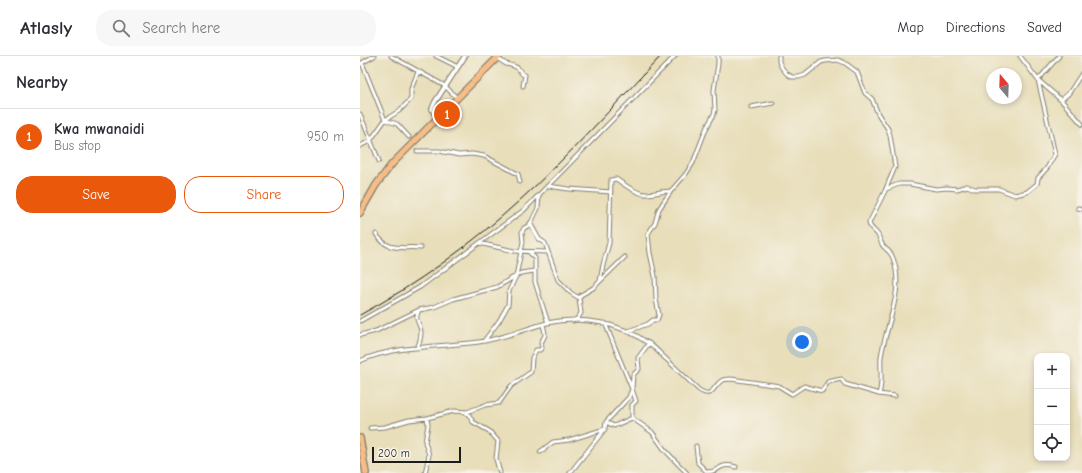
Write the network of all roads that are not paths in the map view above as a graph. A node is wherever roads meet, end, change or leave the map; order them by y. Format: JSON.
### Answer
{"nodes":[{"id":1,"x":374,"y":56,"type":"edge"},
{"id":2,"x":390,"y":56,"type":"edge"},
{"id":3,"x":436,"y":56,"type":"edge"},
{"id":4,"x":465,"y":56,"type":"edge"},
{"id":5,"x":675,"y":56,"type":"edge"},
{"id":6,"x":718,"y":56,"type":"edge"},
{"id":7,"x":779,"y":56,"type":"edge"},
{"id":8,"x":1020,"y":56,"type":"edge"},
{"id":9,"x":1059,"y":56,"type":"edge"},
{"id":10,"x":498,"y":57,"type":"edge"},
{"id":11,"x":361,"y":63,"type":"edge"},
{"id":12,"x":458,"y":67,"type":"junction"},
{"id":13,"x":418,"y":72,"type":"junction"},
{"id":14,"x":1082,"y":73,"type":"edge"},
{"id":15,"x":1038,"y":80,"type":"junction"},
{"id":16,"x":445,"y":86,"type":"junction"},
{"id":17,"x":523,"y":86,"type":"dead end"},
{"id":18,"x":457,"y":98,"type":"junction"},
{"id":19,"x":1061,"y":100,"type":"junction"},
{"id":20,"x":773,"y":103,"type":"dead end"},
{"id":21,"x":751,"y":106,"type":"dead end"},
{"id":22,"x":360,"y":114,"type":"edge"},
{"id":23,"x":437,"y":118,"type":"junction"},
{"id":24,"x":385,"y":120,"type":"junction"},
{"id":25,"x":1082,"y":124,"type":"edge"},
{"id":26,"x":409,"y":136,"type":"dead end"},
{"id":27,"x":370,"y":140,"type":"junction"},
{"id":28,"x":360,"y":146,"type":"edge"},
{"id":29,"x":417,"y":151,"type":"dead end"},
{"id":30,"x":378,"y":161,"type":"dead end"},
{"id":31,"x":520,"y":182,"type":"dead end"},
{"id":32,"x":548,"y":186,"type":"junction"},
{"id":33,"x":886,"y":189,"type":"junction"},
{"id":34,"x":671,"y":191,"type":"junction"},
{"id":35,"x":611,"y":192,"type":"junction"},
{"id":36,"x":539,"y":195,"type":"junction"},
{"id":37,"x":360,"y":213,"type":"edge"},
{"id":38,"x":530,"y":223,"type":"junction"},
{"id":39,"x":376,"y":234,"type":"dead end"},
{"id":40,"x":479,"y":243,"type":"junction"},
{"id":41,"x":421,"y":248,"type":"dead end"},
{"id":42,"x":520,"y":252,"type":"junction"},
{"id":43,"x":529,"y":252,"type":"junction"},
{"id":44,"x":548,"y":252,"type":"junction"},
{"id":45,"x":625,"y":257,"type":"dead end"},
{"id":46,"x":534,"y":271,"type":"junction"},
{"id":47,"x":516,"y":276,"type":"junction"},
{"id":48,"x":600,"y":281,"type":"junction"},
{"id":49,"x":579,"y":298,"type":"junction"},
{"id":50,"x":419,"y":310,"type":"junction"},
{"id":51,"x":360,"y":321,"type":"edge"},
{"id":52,"x":573,"y":321,"type":"junction"},
{"id":53,"x":548,"y":323,"type":"junction"},
{"id":54,"x":605,"y":323,"type":"junction"},
{"id":55,"x":543,"y":324,"type":"junction"},
{"id":56,"x":628,"y":331,"type":"junction"},
{"id":57,"x":360,"y":335,"type":"edge"},
{"id":58,"x":484,"y":341,"type":"junction"},
{"id":59,"x":649,"y":343,"type":"junction"},
{"id":60,"x":417,"y":348,"type":"junction"},
{"id":61,"x":360,"y":361,"type":"edge"},
{"id":62,"x":632,"y":389,"type":"junction"},
{"id":63,"x":878,"y":394,"type":"junction"},
{"id":64,"x":895,"y":396,"type":"dead end"},
{"id":65,"x":464,"y":412,"type":"junction"},
{"id":66,"x":427,"y":418,"type":"junction"},
{"id":67,"x":632,"y":418,"type":"junction"},
{"id":68,"x":606,"y":422,"type":"junction"},
{"id":69,"x":370,"y":428,"type":"dead end"},
{"id":70,"x":605,"y":429,"type":"junction"},
{"id":71,"x":360,"y":438,"type":"edge"},
{"id":72,"x":696,"y":446,"type":"dead end"},
{"id":73,"x":361,"y":447,"type":"edge"},
{"id":74,"x":540,"y":452,"type":"dead end"},
{"id":75,"x":736,"y":467,"type":"dead end"},
{"id":76,"x":366,"y":473,"type":"edge"},
{"id":77,"x":425,"y":473,"type":"edge"},
{"id":78,"x":500,"y":473,"type":"edge"},
{"id":79,"x":570,"y":473,"type":"edge"},
{"id":80,"x":687,"y":473,"type":"edge"}],
"edges":[{"from":1,"to":11,"type":"street"},
{"from":2,"to":13,"type":"street"},
{"from":3,"to":12,"type":"street"},
{"from":4,"to":12,"type":"street"},
{"from":5,"to":32,"type":"street"},
{"from":6,"to":34,"type":"street"},
{"from":7,"to":33,"type":"street"},
{"from":8,"to":15,"type":"street"},
{"from":9,"to":15,"type":"street"},
{"from":10,"to":17,"type":"street"},
{"from":10,"to":18,"type":"highway"},
{"from":11,"to":24,"type":"street"},
{"from":12,"to":16,"type":"street"},
{"from":13,"to":16,"type":"street"},
{"from":13,"to":24,"type":"street"},
{"from":14,"to":19,"type":"street"},
{"from":15,"to":19,"type":"street"},
{"from":15,"to":33,"type":"street"},
{"from":16,"to":18,"type":"street"},
{"from":16,"to":23,"type":"street"},
{"from":18,"to":23,"type":"highway"},
{"from":19,"to":25,"type":"street"},
{"from":20,"to":21,"type":"street"},
{"from":22,"to":27,"type":"street"},
{"from":23,"to":37,"type":"highway"},
{"from":24,"to":26,"type":"street"},
{"from":24,"to":27,"type":"street"},
{"from":27,"to":28,"type":"street"},
{"from":27,"to":30,"type":"street"},
{"from":29,"to":31,"type":"street"},
{"from":32,"to":35,"type":"street"},
{"from":32,"to":36,"type":"street"},
{"from":33,"to":63,"type":"street"},
{"from":34,"to":35,"type":"street"},
{"from":34,"to":56,"type":"street"},
{"from":35,"to":48,"type":"street"},
{"from":36,"to":38,"type":"street"},
{"from":36,"to":40,"type":"street"},
{"from":38,"to":42,"type":"street"},
{"from":38,"to":44,"type":"street"},
{"from":39,"to":41,"type":"street"},
{"from":40,"to":42,"type":"street"},
{"from":40,"to":51,"type":"street"},
{"from":42,"to":43,"type":"street"},
{"from":42,"to":47,"type":"street"},
{"from":43,"to":44,"type":"street"},
{"from":43,"to":46,"type":"street"},
{"from":44,"to":49,"type":"street"},
{"from":45,"to":48,"type":"street"},
{"from":46,"to":47,"type":"street"},
{"from":46,"to":53,"type":"street"},
{"from":47,"to":50,"type":"street"},
{"from":47,"to":58,"type":"street"},
{"from":48,"to":49,"type":"street"},
{"from":49,"to":52,"type":"street"},
{"from":50,"to":57,"type":"street"},
{"from":50,"to":60,"type":"street"},
{"from":52,"to":53,"type":"street"},
{"from":52,"to":54,"type":"street"},
{"from":53,"to":55,"type":"street"},
{"from":54,"to":56,"type":"street"},
{"from":54,"to":62,"type":"street"},
{"from":55,"to":58,"type":"street"},
{"from":55,"to":65,"type":"street"},
{"from":56,"to":59,"type":"street"},
{"from":58,"to":60,"type":"street"},
{"from":59,"to":62,"type":"street"},
{"from":59,"to":63,"type":"street"},
{"from":60,"to":61,"type":"street"},
{"from":62,"to":67,"type":"street"},
{"from":62,"to":68,"type":"street"},
{"from":63,"to":64,"type":"street"},
{"from":65,"to":66,"type":"street"},
{"from":65,"to":78,"type":"street"},
{"from":66,"to":69,"type":"street"},
{"from":66,"to":77,"type":"street"},
{"from":67,"to":68,"type":"street"},
{"from":67,"to":80,"type":"street"},
{"from":68,"to":70,"type":"street"},
{"from":70,"to":74,"type":"street"},
{"from":70,"to":79,"type":"street"},
{"from":71,"to":73,"type":"highway"},
{"from":72,"to":75,"type":"street"},
{"from":73,"to":76,"type":"highway"}]}
